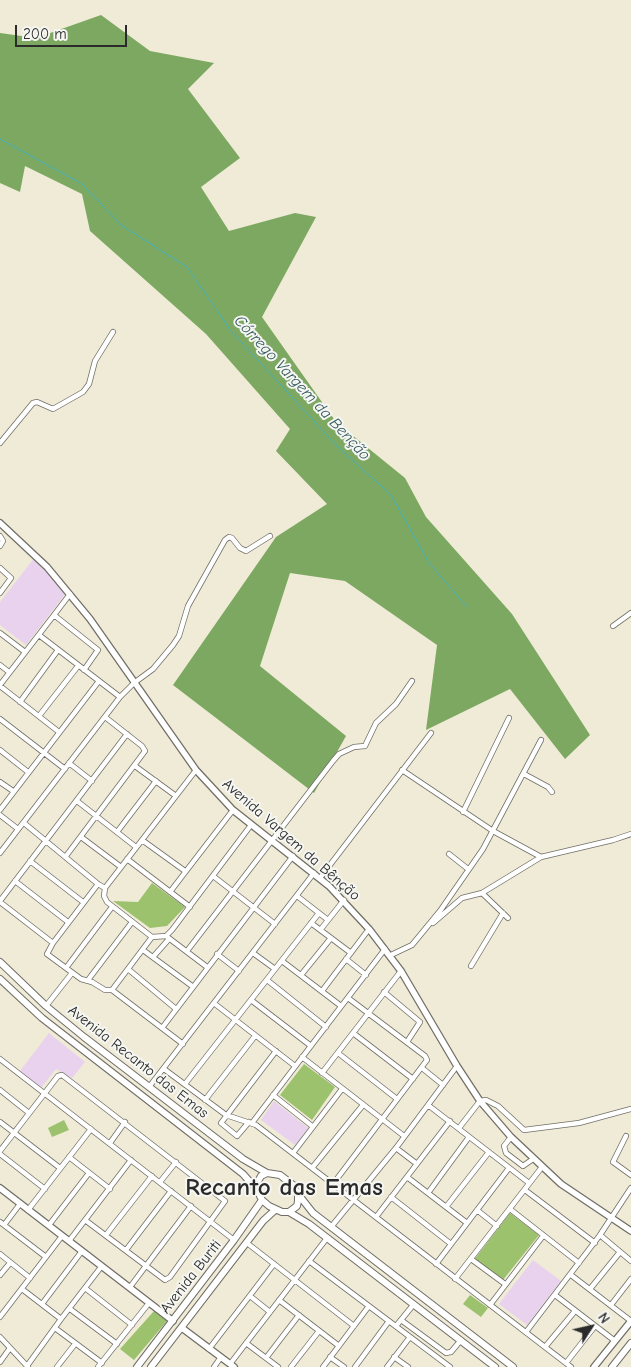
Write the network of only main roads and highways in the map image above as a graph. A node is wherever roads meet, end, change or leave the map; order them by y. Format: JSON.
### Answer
{"nodes":[{"id":1,"x":0,"y":963,"type":"edge"},
{"id":2,"x":1,"y":981,"type":"edge"},
{"id":3,"x":51,"y":1011,"type":"junction"},
{"id":4,"x":42,"y":1018,"type":"junction"},
{"id":5,"x":121,"y":1066,"type":"junction"},
{"id":6,"x":114,"y":1074,"type":"junction"},
{"id":7,"x":130,"y":1074,"type":"junction"},
{"id":8,"x":124,"y":1082,"type":"junction"},
{"id":9,"x":268,"y":1173,"type":"junction"},
{"id":10,"x":257,"y":1190,"type":"junction"},
{"id":11,"x":298,"y":1194,"type":"junction"},
{"id":12,"x":262,"y":1200,"type":"junction"},
{"id":13,"x":275,"y":1210,"type":"junction"},
{"id":14,"x":289,"y":1212,"type":"junction"},
{"id":15,"x":403,"y":1282,"type":"junction"},
{"id":16,"x":412,"y":1289,"type":"junction"},
{"id":17,"x":394,"y":1290,"type":"junction"},
{"id":18,"x":406,"y":1299,"type":"junction"},
{"id":19,"x":483,"y":1343,"type":"junction"},
{"id":20,"x":631,"y":1343,"type":"edge"},
{"id":21,"x":151,"y":1349,"type":"junction"},
{"id":22,"x":473,"y":1350,"type":"junction"},
{"id":23,"x":160,"y":1356,"type":"junction"},
{"id":24,"x":139,"y":1364,"type":"edge"},
{"id":25,"x":151,"y":1367,"type":"edge"},
{"id":26,"x":495,"y":1367,"type":"edge"},
{"id":27,"x":504,"y":1367,"type":"edge"},
{"id":28,"x":513,"y":1367,"type":"edge"},
{"id":29,"x":612,"y":1367,"type":"edge"}],
"edges":[{"from":1,"to":3,"type":"main road","name":"Avenida Recanto das Emas"},
{"from":2,"to":4,"type":"main road","name":"Avenida Recanto das Emas"},
{"from":3,"to":4,"type":"main road"},
{"from":3,"to":5,"type":"main road","name":"Avenida Recanto das Emas"},
{"from":4,"to":6,"type":"main road","name":"Avenida Recanto das Emas"},
{"from":5,"to":6,"type":"main road"},
{"from":5,"to":7,"type":"main road","name":"Avenida Recanto das Emas"},
{"from":6,"to":8,"type":"main road","name":"Avenida Recanto das Emas"},
{"from":7,"to":8,"type":"main road"},
{"from":7,"to":9,"type":"main road","name":"Avenida Recanto das Emas"},
{"from":8,"to":10,"type":"main road","name":"Avenida Recanto das Emas"},
{"from":9,"to":10,"type":"main road"},
{"from":9,"to":11,"type":"main road"},
{"from":10,"to":12,"type":"main road"},
{"from":11,"to":14,"type":"main road"},
{"from":11,"to":15,"type":"main road"},
{"from":12,"to":13,"type":"main road"},
{"from":12,"to":21,"type":"main road","name":"Avenida Buriti"},
{"from":13,"to":14,"type":"main road"},
{"from":13,"to":23,"type":"main road","name":"Avenida Buriti"},
{"from":14,"to":17,"type":"main road"},
{"from":15,"to":16,"type":"main road"},
{"from":15,"to":17,"type":"main road"},
{"from":16,"to":18,"type":"main road"},
{"from":16,"to":19,"type":"main road"},
{"from":17,"to":18,"type":"main road"},
{"from":18,"to":22,"type":"main road"},
{"from":19,"to":22,"type":"main road"},
{"from":19,"to":28,"type":"main road"},
{"from":20,"to":29,"type":"main road"},
{"from":21,"to":23,"type":"main road"},
{"from":21,"to":24,"type":"main road","name":"Avenida Buriti"},
{"from":22,"to":26,"type":"main road"},
{"from":23,"to":25,"type":"main road","name":"Avenida Buriti"},
{"from":24,"to":25,"type":"main road"},
{"from":27,"to":28,"type":"main road"}]}
